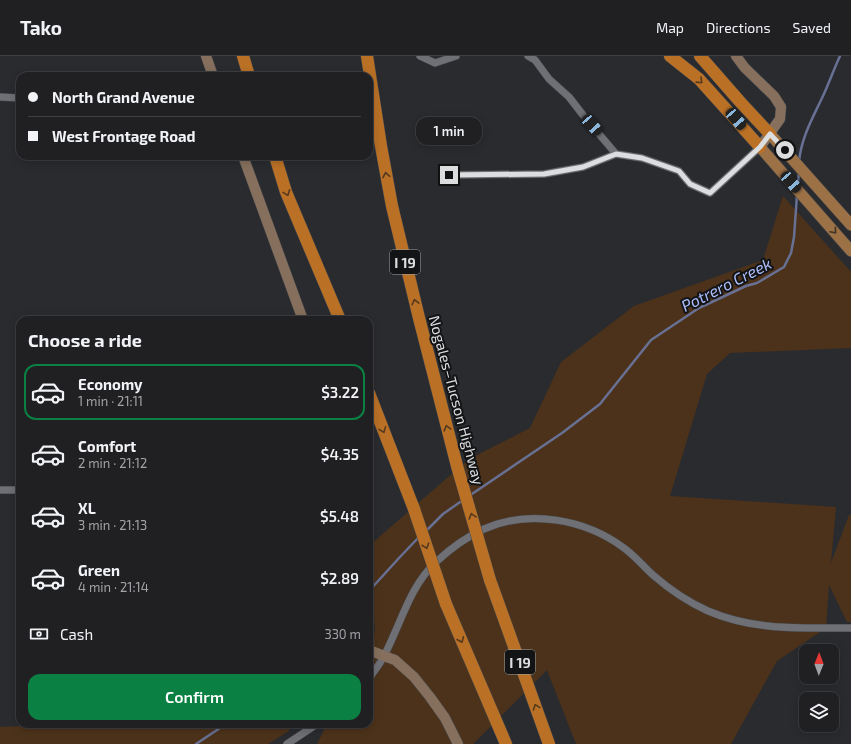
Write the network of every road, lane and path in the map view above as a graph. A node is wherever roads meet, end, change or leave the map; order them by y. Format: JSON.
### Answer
{"nodes":[{"id":1,"x":206,"y":56,"type":"edge"},
{"id":2,"x":243,"y":56,"type":"edge"},
{"id":3,"x":367,"y":56,"type":"edge"},
{"id":4,"x":420,"y":56,"type":"edge"},
{"id":5,"x":456,"y":56,"type":"edge"},
{"id":6,"x":528,"y":56,"type":"edge"},
{"id":7,"x":670,"y":56,"type":"edge"},
{"id":8,"x":700,"y":56,"type":"edge"},
{"id":9,"x":736,"y":56,"type":"edge"},
{"id":10,"x":212,"y":72,"type":"edge"},
{"id":11,"x":248,"y":72,"type":"edge"},
{"id":12,"x":369,"y":72,"type":"edge"},
{"id":13,"x":0,"y":97,"type":"edge"},
{"id":14,"x":16,"y":98,"type":"edge"},
{"id":15,"x":373,"y":98,"type":"edge"},
{"id":16,"x":770,"y":134,"type":"junction"},
{"id":17,"x":760,"y":147,"type":"junction"},
{"id":18,"x":616,"y":154,"type":"junction"},
{"id":19,"x":244,"y":160,"type":"edge"},
{"id":20,"x":275,"y":160,"type":"edge"},
{"id":21,"x":449,"y":175,"type":"dead end"},
{"id":22,"x":851,"y":225,"type":"edge"},
{"id":23,"x":851,"y":251,"type":"edge"},
{"id":24,"x":302,"y":316,"type":"edge"},
{"id":25,"x":338,"y":316,"type":"edge"},
{"id":26,"x":373,"y":403,"type":"edge"},
{"id":27,"x":0,"y":490,"type":"edge"},
{"id":28,"x":16,"y":490,"type":"edge"},
{"id":29,"x":851,"y":628,"type":"edge"},
{"id":30,"x":373,"y":652,"type":"edge"},
{"id":31,"x":384,"y":656,"type":"junction"},
{"id":32,"x":373,"y":673,"type":"edge"},
{"id":33,"x":311,"y":728,"type":"edge"},
{"id":34,"x":287,"y":744,"type":"edge"},
{"id":35,"x":458,"y":744,"type":"edge"},
{"id":36,"x":506,"y":744,"type":"edge"},
{"id":37,"x":549,"y":744,"type":"edge"}],
"edges":[{"from":1,"to":10,"type":"street"},
{"from":2,"to":11,"type":"highway"},
{"from":12,"to":3,"type":"highway","name":"Nogales–Tucson Highway","number":"I 19","one_way":true,"bridge":true},
{"from":4,"to":5,"type":"street"},
{"from":6,"to":18,"type":"street"},
{"from":7,"to":17,"type":"highway","one_way":true},
{"from":8,"to":16,"type":"highway"},
{"from":9,"to":16,"type":"street"},
{"from":13,"to":14,"type":"street"},
{"from":37,"to":15,"type":"highway","name":"Nogales–Tucson Highway","number":"I 19","one_way":true,"bridge":true},
{"from":16,"to":17,"type":"street"},
{"from":16,"to":22,"type":"main road"},
{"from":17,"to":18,"type":"street"},
{"from":17,"to":23,"type":"main road","one_way":true},
{"from":18,"to":21,"type":"street"},
{"from":19,"to":24,"type":"street"},
{"from":20,"to":25,"type":"highway","one_way":true},
{"from":26,"to":36,"type":"highway","one_way":true,"bridge":true},
{"from":27,"to":28,"type":"street"},
{"from":29,"to":31,"type":"street"},
{"from":30,"to":31,"type":"street"},
{"from":31,"to":32,"type":"street"},
{"from":31,"to":35,"type":"street"},
{"from":33,"to":34,"type":"street"}]}
